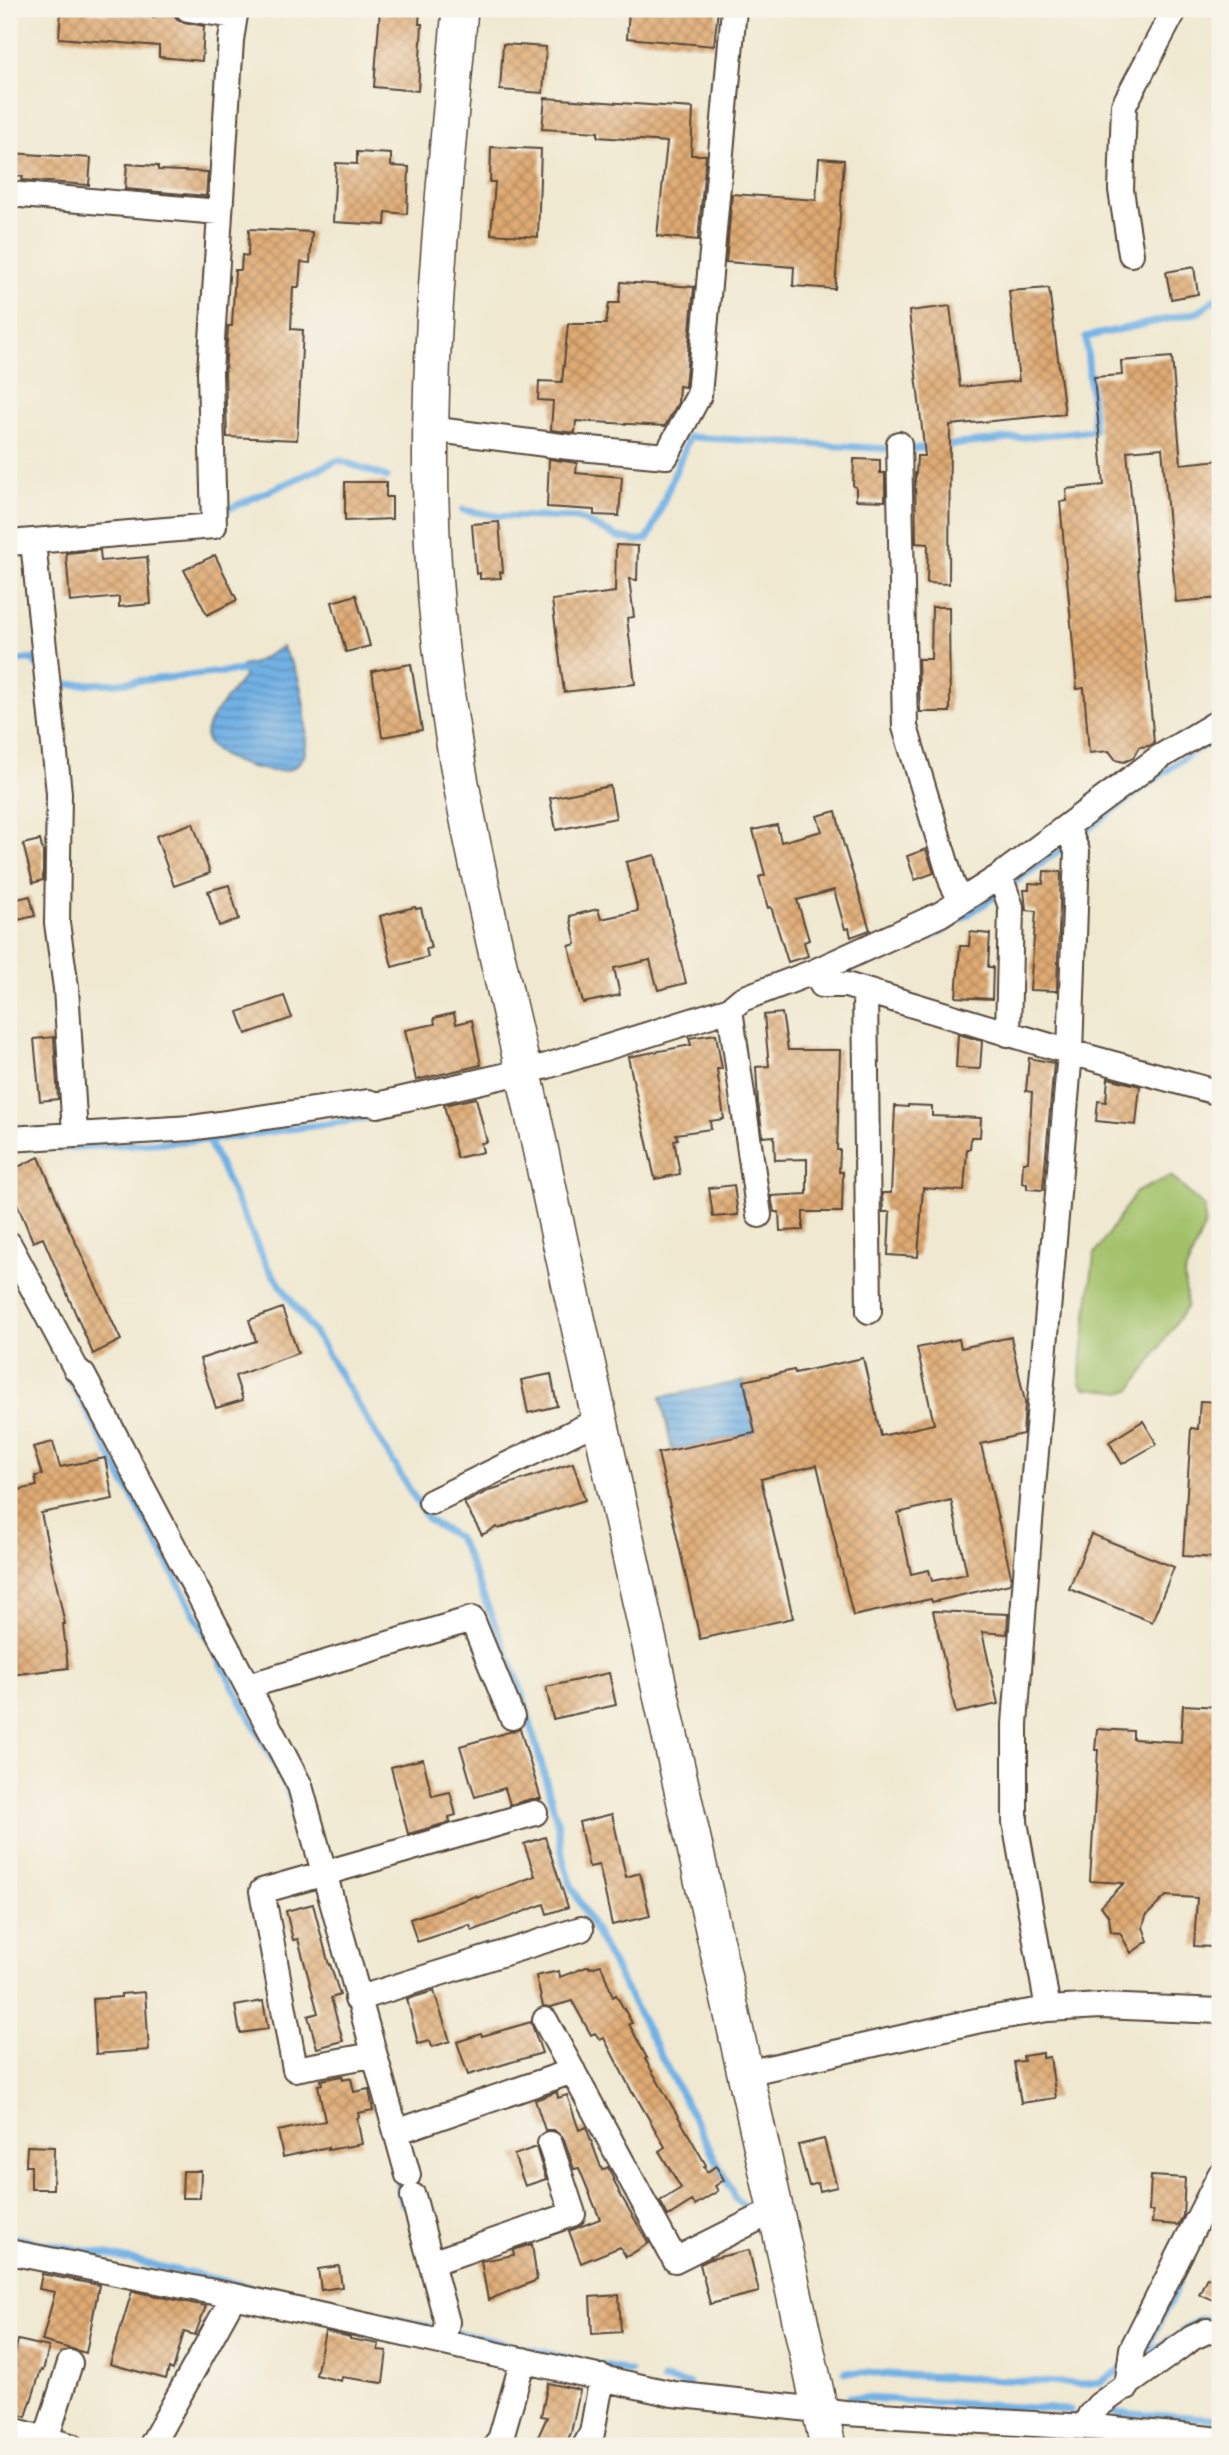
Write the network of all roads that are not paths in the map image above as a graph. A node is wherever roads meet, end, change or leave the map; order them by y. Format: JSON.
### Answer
{"nodes":[{"id":1,"x":188,"y":9,"type":"edge"},
{"id":2,"x":460,"y":9,"type":"edge"},
{"id":3,"x":734,"y":9,"type":"edge"},
{"id":4,"x":1175,"y":9,"type":"edge"},
{"id":5,"x":235,"y":12,"type":"edge"},
{"id":6,"x":9,"y":194,"type":"edge"},
{"id":7,"x":219,"y":212,"type":"junction"},
{"id":8,"x":1131,"y":254,"type":"dead end"},
{"id":9,"x":430,"y":429,"type":"junction"},
{"id":10,"x":899,"y":444,"type":"dead end"},
{"id":11,"x":21,"y":542,"type":"edge"},
{"id":12,"x":1220,"y":721,"type":"edge"},
{"id":13,"x":1071,"y":836,"type":"junction"},
{"id":14,"x":1003,"y":885,"type":"junction"},
{"id":15,"x":961,"y":901,"type":"junction"},
{"id":16,"x":819,"y":977,"type":"junction"},
{"id":17,"x":865,"y":991,"type":"junction"},
{"id":18,"x":730,"y":1009,"type":"junction"},
{"id":19,"x":1008,"y":1034,"type":"junction"},
{"id":20,"x":1070,"y":1052,"type":"junction"},
{"id":21,"x":524,"y":1071,"type":"junction"},
{"id":22,"x":1220,"y":1093,"type":"edge"},
{"id":23,"x":75,"y":1133,"type":"junction"},
{"id":24,"x":9,"y":1139,"type":"edge"},
{"id":25,"x":759,"y":1214,"type":"dead end"},
{"id":26,"x":9,"y":1244,"type":"edge"},
{"id":27,"x":870,"y":1311,"type":"dead end"},
{"id":28,"x":599,"y":1420,"type":"junction"},
{"id":29,"x":431,"y":1502,"type":"dead end"},
{"id":30,"x":248,"y":1686,"type":"junction"},
{"id":31,"x":512,"y":1717,"type":"dead end"},
{"id":32,"x":535,"y":1813,"type":"dead end"},
{"id":33,"x":317,"y":1877,"type":"junction"},
{"id":34,"x":581,"y":1929,"type":"dead end"},
{"id":35,"x":357,"y":1999,"type":"junction"},
{"id":36,"x":1048,"y":2009,"type":"junction"},
{"id":37,"x":1220,"y":2011,"type":"edge"},
{"id":38,"x":545,"y":2020,"type":"dead end"},
{"id":39,"x":367,"y":2056,"type":"junction"},
{"id":40,"x":573,"y":2071,"type":"junction"},
{"id":41,"x":746,"y":2073,"type":"junction"},
{"id":42,"x":396,"y":2132,"type":"junction"},
{"id":43,"x":550,"y":2144,"type":"dead end"},
{"id":44,"x":1220,"y":2175,"type":"edge"},
{"id":45,"x":775,"y":2210,"type":"junction"},
{"id":46,"x":9,"y":2252,"type":"edge"},
{"id":47,"x":431,"y":2263,"type":"junction"},
{"id":48,"x":234,"y":2296,"type":"junction"},
{"id":49,"x":1220,"y":2332,"type":"edge"},
{"id":50,"x":445,"y":2334,"type":"junction"},
{"id":51,"x":523,"y":2360,"type":"junction"},
{"id":52,"x":70,"y":2363,"type":"dead end"},
{"id":53,"x":1128,"y":2374,"type":"junction"},
{"id":54,"x":602,"y":2377,"type":"junction"},
{"id":55,"x":820,"y":2411,"type":"junction"},
{"id":56,"x":9,"y":2429,"type":"edge"},
{"id":57,"x":1098,"y":2434,"type":"edge"},
{"id":58,"x":46,"y":2439,"type":"junction"},
{"id":59,"x":1220,"y":2440,"type":"edge"},
{"id":60,"x":71,"y":2446,"type":"edge"},
{"id":61,"x":151,"y":2446,"type":"edge"},
{"id":62,"x":496,"y":2446,"type":"edge"},
{"id":63,"x":585,"y":2446,"type":"edge"},
{"id":64,"x":828,"y":2446,"type":"edge"}],
"edges":[{"from":1,"to":5,"type":"street"},
{"from":2,"to":9,"type":"street"},
{"from":3,"to":9,"type":"street"},
{"from":4,"to":8,"type":"street"},
{"from":5,"to":7,"type":"street"},
{"from":6,"to":7,"type":"street"},
{"from":7,"to":11,"type":"street"},
{"from":9,"to":21,"type":"street"},
{"from":10,"to":15,"type":"street"},
{"from":11,"to":23,"type":"street"},
{"from":12,"to":13,"type":"street"},
{"from":13,"to":14,"type":"street"},
{"from":13,"to":20,"type":"street"},
{"from":14,"to":15,"type":"street"},
{"from":14,"to":19,"type":"street"},
{"from":15,"to":16,"type":"street"},
{"from":16,"to":17,"type":"street"},
{"from":16,"to":18,"type":"street"},
{"from":17,"to":19,"type":"street"},
{"from":17,"to":27,"type":"street"},
{"from":18,"to":21,"type":"street"},
{"from":18,"to":25,"type":"street"},
{"from":19,"to":20,"type":"street"},
{"from":20,"to":22,"type":"street"},
{"from":20,"to":36,"type":"street"},
{"from":21,"to":23,"type":"street"},
{"from":21,"to":28,"type":"street"},
{"from":23,"to":24,"type":"street"},
{"from":26,"to":30,"type":"street"},
{"from":28,"to":29,"type":"street"},
{"from":28,"to":41,"type":"street"},
{"from":30,"to":31,"type":"street"},
{"from":30,"to":33,"type":"street"},
{"from":32,"to":33,"type":"street"},
{"from":33,"to":35,"type":"street"},
{"from":33,"to":39,"type":"street"},
{"from":34,"to":35,"type":"street"},
{"from":35,"to":39,"type":"street"},
{"from":36,"to":37,"type":"street"},
{"from":36,"to":41,"type":"street"},
{"from":38,"to":40,"type":"street"},
{"from":39,"to":42,"type":"street"},
{"from":40,"to":42,"type":"street"},
{"from":40,"to":45,"type":"street"},
{"from":41,"to":45,"type":"street"},
{"from":42,"to":47,"type":"street"},
{"from":43,"to":47,"type":"street"},
{"from":44,"to":53,"type":"street"},
{"from":45,"to":55,"type":"street"},
{"from":46,"to":48,"type":"street"},
{"from":47,"to":50,"type":"street"},
{"from":48,"to":50,"type":"street"},
{"from":48,"to":61,"type":"street"},
{"from":49,"to":53,"type":"street"},
{"from":50,"to":51,"type":"street"},
{"from":51,"to":54,"type":"street"},
{"from":51,"to":62,"type":"street"},
{"from":52,"to":58,"type":"street"},
{"from":53,"to":57,"type":"street"},
{"from":54,"to":55,"type":"street"},
{"from":54,"to":63,"type":"street"},
{"from":55,"to":57,"type":"street"},
{"from":55,"to":64,"type":"street"},
{"from":56,"to":58,"type":"street"},
{"from":57,"to":59,"type":"street"},
{"from":58,"to":60,"type":"street"}]}
